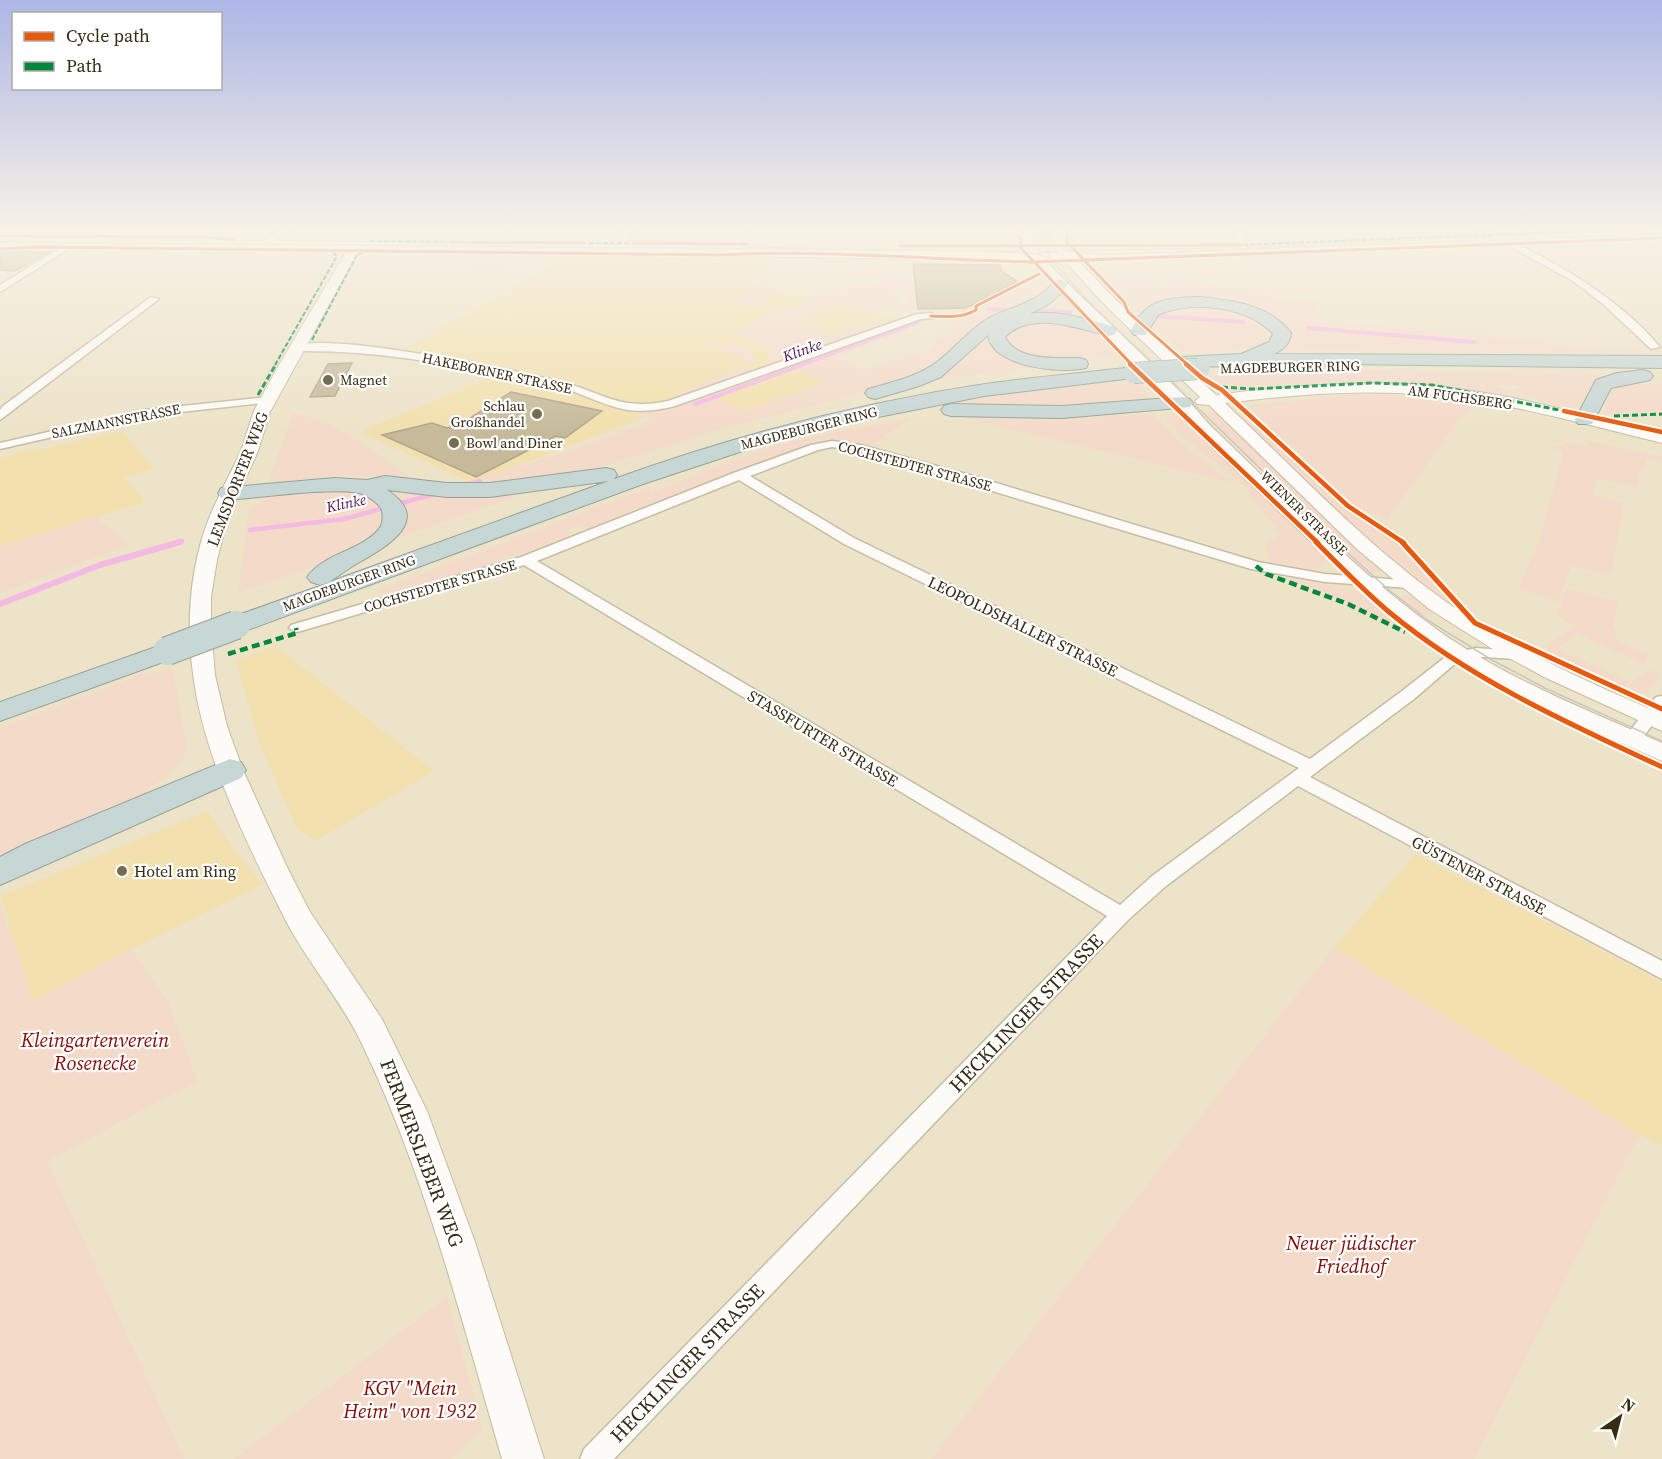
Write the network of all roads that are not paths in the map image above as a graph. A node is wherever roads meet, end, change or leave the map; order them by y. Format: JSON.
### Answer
{"nodes":[{"id":1,"x":327,"y":296,"type":"edge"},
{"id":2,"x":1050,"y":296,"type":"edge"},
{"id":3,"x":1072,"y":296,"type":"edge"},
{"id":4,"x":1117,"y":296,"type":"edge"},
{"id":5,"x":1598,"y":296,"type":"edge"},
{"id":6,"x":154,"y":299,"type":"dead end"},
{"id":7,"x":931,"y":316,"type":"dead end"},
{"id":8,"x":1146,"y":320,"type":"junction"},
{"id":9,"x":1108,"y":331,"type":"junction"},
{"id":10,"x":297,"y":348,"type":"junction"},
{"id":11,"x":1659,"y":355,"type":"edge"},
{"id":12,"x":1240,"y":358,"type":"junction"},
{"id":13,"x":1193,"y":364,"type":"junction"},
{"id":14,"x":1103,"y":366,"type":"junction"},
{"id":15,"x":1130,"y":369,"type":"junction"},
{"id":16,"x":1662,"y":373,"type":"edge"},
{"id":17,"x":1213,"y":399,"type":"junction"},
{"id":18,"x":268,"y":400,"type":"junction"},
{"id":19,"x":1183,"y":403,"type":"junction"},
{"id":20,"x":806,"y":415,"type":"junction"},
{"id":21,"x":0,"y":417,"type":"edge"},
{"id":22,"x":846,"y":417,"type":"junction"},
{"id":23,"x":1585,"y":420,"type":"junction"},
{"id":24,"x":0,"y":432,"type":"edge"},
{"id":25,"x":1662,"y":438,"type":"edge"},
{"id":26,"x":2,"y":445,"type":"edge"},
{"id":27,"x":606,"y":475,"type":"junction"},
{"id":28,"x":740,"y":476,"type":"junction"},
{"id":29,"x":370,"y":490,"type":"junction"},
{"id":30,"x":229,"y":493,"type":"junction"},
{"id":31,"x":526,"y":560,"type":"junction"},
{"id":32,"x":320,"y":577,"type":"junction"},
{"id":33,"x":1363,"y":580,"type":"junction"},
{"id":34,"x":1409,"y":584,"type":"junction"},
{"id":35,"x":236,"y":617,"type":"junction"},
{"id":36,"x":296,"y":628,"type":"dead end"},
{"id":37,"x":1515,"y":654,"type":"junction"},
{"id":38,"x":1460,"y":655,"type":"junction"},
{"id":39,"x":4,"y":706,"type":"edge"},
{"id":40,"x":1658,"y":714,"type":"edge"},
{"id":41,"x":1632,"y":740,"type":"junction"},
{"id":42,"x":1662,"y":753,"type":"edge"},
{"id":43,"x":230,"y":770,"type":"junction"},
{"id":44,"x":1304,"y":773,"type":"junction"},
{"id":45,"x":37,"y":854,"type":"junction"},
{"id":46,"x":0,"y":865,"type":"edge"},
{"id":47,"x":0,"y":872,"type":"edge"},
{"id":48,"x":1121,"y":915,"type":"junction"},
{"id":49,"x":1662,"y":971,"type":"edge"},
{"id":50,"x":523,"y":1459,"type":"edge"},
{"id":51,"x":594,"y":1459,"type":"edge"}],
"edges":[{"from":1,"to":10,"type":"main road","name":"LEMSDORFER WEG"},
{"from":2,"to":20,"type":"highway"},
{"from":3,"to":9,"type":"main road","name":"WIENER STRASSE"},
{"from":4,"to":8,"type":"main road","name":"WIENER STRASSE"},
{"from":5,"to":11,"type":"street"},
{"from":6,"to":21,"type":"street"},
{"from":7,"to":10,"type":"street","name":"HAKEBORNER STRASSE"},
{"from":8,"to":12,"type":"highway"},
{"from":8,"to":17,"type":"main road","name":"WIENER STRASSE"},
{"from":9,"to":14,"type":"highway"},
{"from":9,"to":19,"type":"main road","name":"WIENER STRASSE"},
{"from":10,"to":18,"type":"main road","name":"LEMSDORFER WEG"},
{"from":11,"to":12,"type":"highway","name":"MAGDEBURGER RING"},
{"from":12,"to":13,"type":"highway","name":"MAGDEBURGER RING"},
{"from":13,"to":15,"type":"highway","name":"MAGDEBURGER RING","bridge":true},
{"from":13,"to":16,"type":"highway","name":"MAGDEBURGER RING"},
{"from":14,"to":15,"type":"highway","name":"MAGDEBURGER RING"},
{"from":14,"to":20,"type":"highway","name":"MAGDEBURGER RING"},
{"from":15,"to":22,"type":"highway","name":"MAGDEBURGER RING"},
{"from":16,"to":23,"type":"highway"},
{"from":17,"to":19,"type":"main road","name":"AM FUCHSBERG"},
{"from":17,"to":23,"type":"main road","name":"AM FUCHSBERG"},
{"from":17,"to":34,"type":"main road","name":"WIENER STRASSE"},
{"from":18,"to":26,"type":"street","name":"SALZMANNSTRASSE"},
{"from":18,"to":30,"type":"main road","name":"LEMSDORFER WEG"},
{"from":19,"to":22,"type":"highway"},
{"from":19,"to":33,"type":"main road","name":"WIENER STRASSE"},
{"from":20,"to":27,"type":"highway","name":"MAGDEBURGER RING"},
{"from":22,"to":35,"type":"highway","name":"MAGDEBURGER RING"},
{"from":23,"to":25,"type":"main road","name":"AM FUCHSBERG"},
{"from":24,"to":26,"type":"street"},
{"from":27,"to":29,"type":"highway"},
{"from":27,"to":32,"type":"highway","name":"MAGDEBURGER RING"},
{"from":28,"to":31,"type":"street","name":"COCHSTEDTER STRASSE"},
{"from":28,"to":33,"type":"street","name":"COCHSTEDTER STRASSE"},
{"from":28,"to":44,"type":"street","name":"LEOPOLDSHALLER STRASSE"},
{"from":29,"to":30,"type":"highway"},
{"from":29,"to":32,"type":"highway"},
{"from":30,"to":43,"type":"main road","name":"LEMSDORFER WEG"},
{"from":31,"to":36,"type":"street","name":"COCHSTEDTER STRASSE"},
{"from":31,"to":48,"type":"street","name":"STASSFURTER STRASSE"},
{"from":32,"to":35,"type":"highway","name":"MAGDEBURGER RING"},
{"from":33,"to":34,"type":"street","name":"COCHSTEDTER STRASSE"},
{"from":33,"to":38,"type":"main road","name":"WIENER STRASSE"},
{"from":34,"to":37,"type":"main road","name":"WIENER STRASSE"},
{"from":35,"to":39,"type":"highway","name":"MAGDEBURGER RING","bridge":true},
{"from":37,"to":38,"type":"street"},
{"from":37,"to":40,"type":"main road","name":"WIENER STRASSE"},
{"from":38,"to":41,"type":"main road","name":"WIENER STRASSE"},
{"from":38,"to":44,"type":"street","name":"HECKLINGER STRASSE"},
{"from":40,"to":41,"type":"street"},
{"from":41,"to":42,"type":"main road","name":"WIENER STRASSE"},
{"from":43,"to":45,"type":"highway"},
{"from":43,"to":50,"type":"main road","name":"FERMERSLEBER WEG"},
{"from":44,"to":48,"type":"street","name":"HECKLINGER STRASSE"},
{"from":44,"to":49,"type":"street","name":"GÜSTENER STRASSE"},
{"from":45,"to":46,"type":"highway"},
{"from":45,"to":47,"type":"highway"},
{"from":48,"to":51,"type":"street","name":"HECKLINGER STRASSE"}]}
